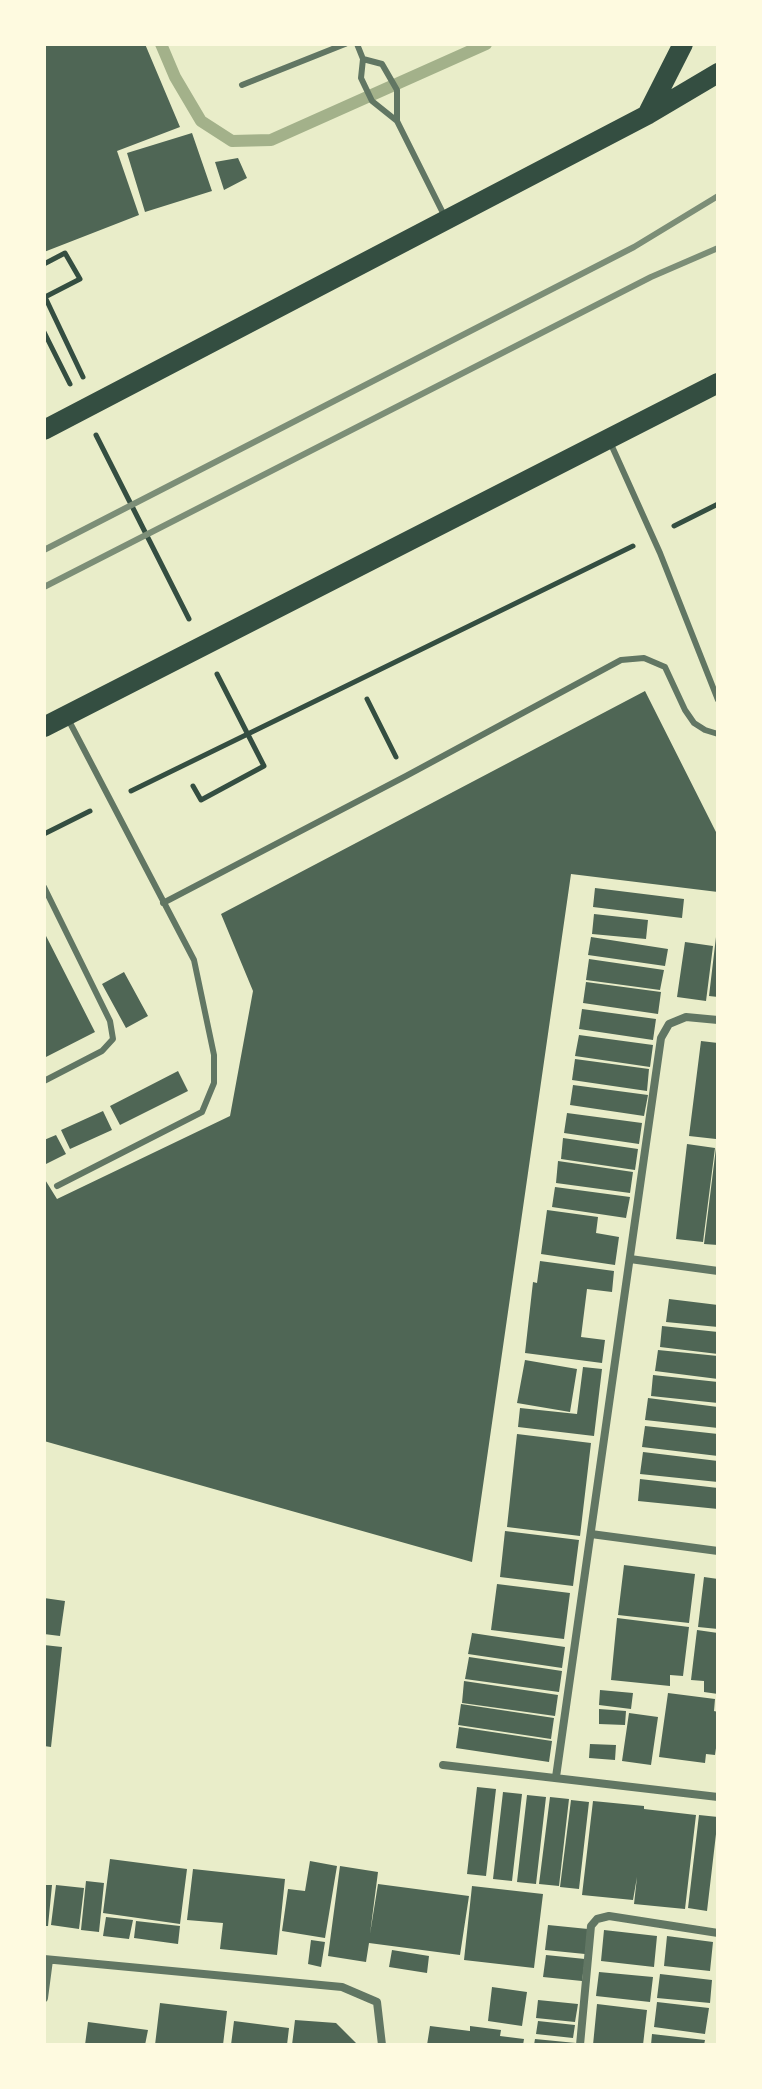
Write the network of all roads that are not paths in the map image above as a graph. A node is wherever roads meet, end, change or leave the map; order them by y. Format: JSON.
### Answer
{"nodes":[{"id":1,"x":345,"y":44,"type":"edge"},
{"id":2,"x":357,"y":44,"type":"edge"},
{"id":3,"x":683,"y":44,"type":"edge"},
{"id":4,"x":363,"y":59,"type":"junction"},
{"id":5,"x":718,"y":73,"type":"edge"},
{"id":6,"x":242,"y":85,"type":"dead end"},
{"id":7,"x":647,"y":115,"type":"junction"},
{"id":8,"x":397,"y":121,"type":"junction"},
{"id":9,"x":447,"y":220,"type":"junction"},
{"id":10,"x":718,"y":383,"type":"edge"},
{"id":11,"x":44,"y":430,"type":"edge"},
{"id":12,"x":608,"y":439,"type":"junction"},
{"id":13,"x":718,"y":700,"type":"edge"},
{"id":14,"x":66,"y":716,"type":"junction"},
{"id":15,"x":44,"y":727,"type":"edge"},
{"id":16,"x":718,"y":734,"type":"edge"},
{"id":17,"x":44,"y":887,"type":"edge"},
{"id":18,"x":163,"y":903,"type":"junction"},
{"id":19,"x":718,"y":1020,"type":"edge"},
{"id":20,"x":44,"y":1081,"type":"edge"},
{"id":21,"x":57,"y":1186,"type":"dead end"},
{"id":22,"x":630,"y":1259,"type":"junction"},
{"id":23,"x":718,"y":1271,"type":"edge"},
{"id":24,"x":591,"y":1534,"type":"junction"},
{"id":25,"x":718,"y":1551,"type":"edge"},
{"id":26,"x":443,"y":1765,"type":"dead end"},
{"id":27,"x":556,"y":1777,"type":"junction"},
{"id":28,"x":718,"y":1797,"type":"edge"},
{"id":29,"x":718,"y":1933,"type":"edge"},
{"id":30,"x":47,"y":1960,"type":"edge"},
{"id":31,"x":44,"y":1998,"type":"edge"},
{"id":32,"x":382,"y":2045,"type":"edge"},
{"id":33,"x":580,"y":2045,"type":"edge"}],
"edges":[{"from":1,"to":6,"type":"lane"},
{"from":2,"to":4,"type":"lane"},
{"from":3,"to":7,"type":"main road"},
{"from":4,"to":8,"type":"lane"},
{"from":4,"to":8,"type":"lane"},
{"from":5,"to":7,"type":"main road"},
{"from":7,"to":9,"type":"main road"},
{"from":8,"to":9,"type":"lane"},
{"from":9,"to":11,"type":"main road"},
{"from":10,"to":12,"type":"main road"},
{"from":12,"to":13,"type":"lane"},
{"from":12,"to":14,"type":"main road"},
{"from":14,"to":15,"type":"main road"},
{"from":14,"to":18,"type":"lane"},
{"from":16,"to":18,"type":"lane"},
{"from":17,"to":20,"type":"lane"},
{"from":18,"to":21,"type":"lane"},
{"from":19,"to":22,"type":"street"},
{"from":22,"to":23,"type":"street"},
{"from":22,"to":24,"type":"street"},
{"from":24,"to":25,"type":"street"},
{"from":24,"to":27,"type":"street"},
{"from":26,"to":27,"type":"street"},
{"from":27,"to":28,"type":"street"},
{"from":29,"to":33,"type":"street"},
{"from":30,"to":31,"type":"street"},
{"from":30,"to":32,"type":"street"}]}
